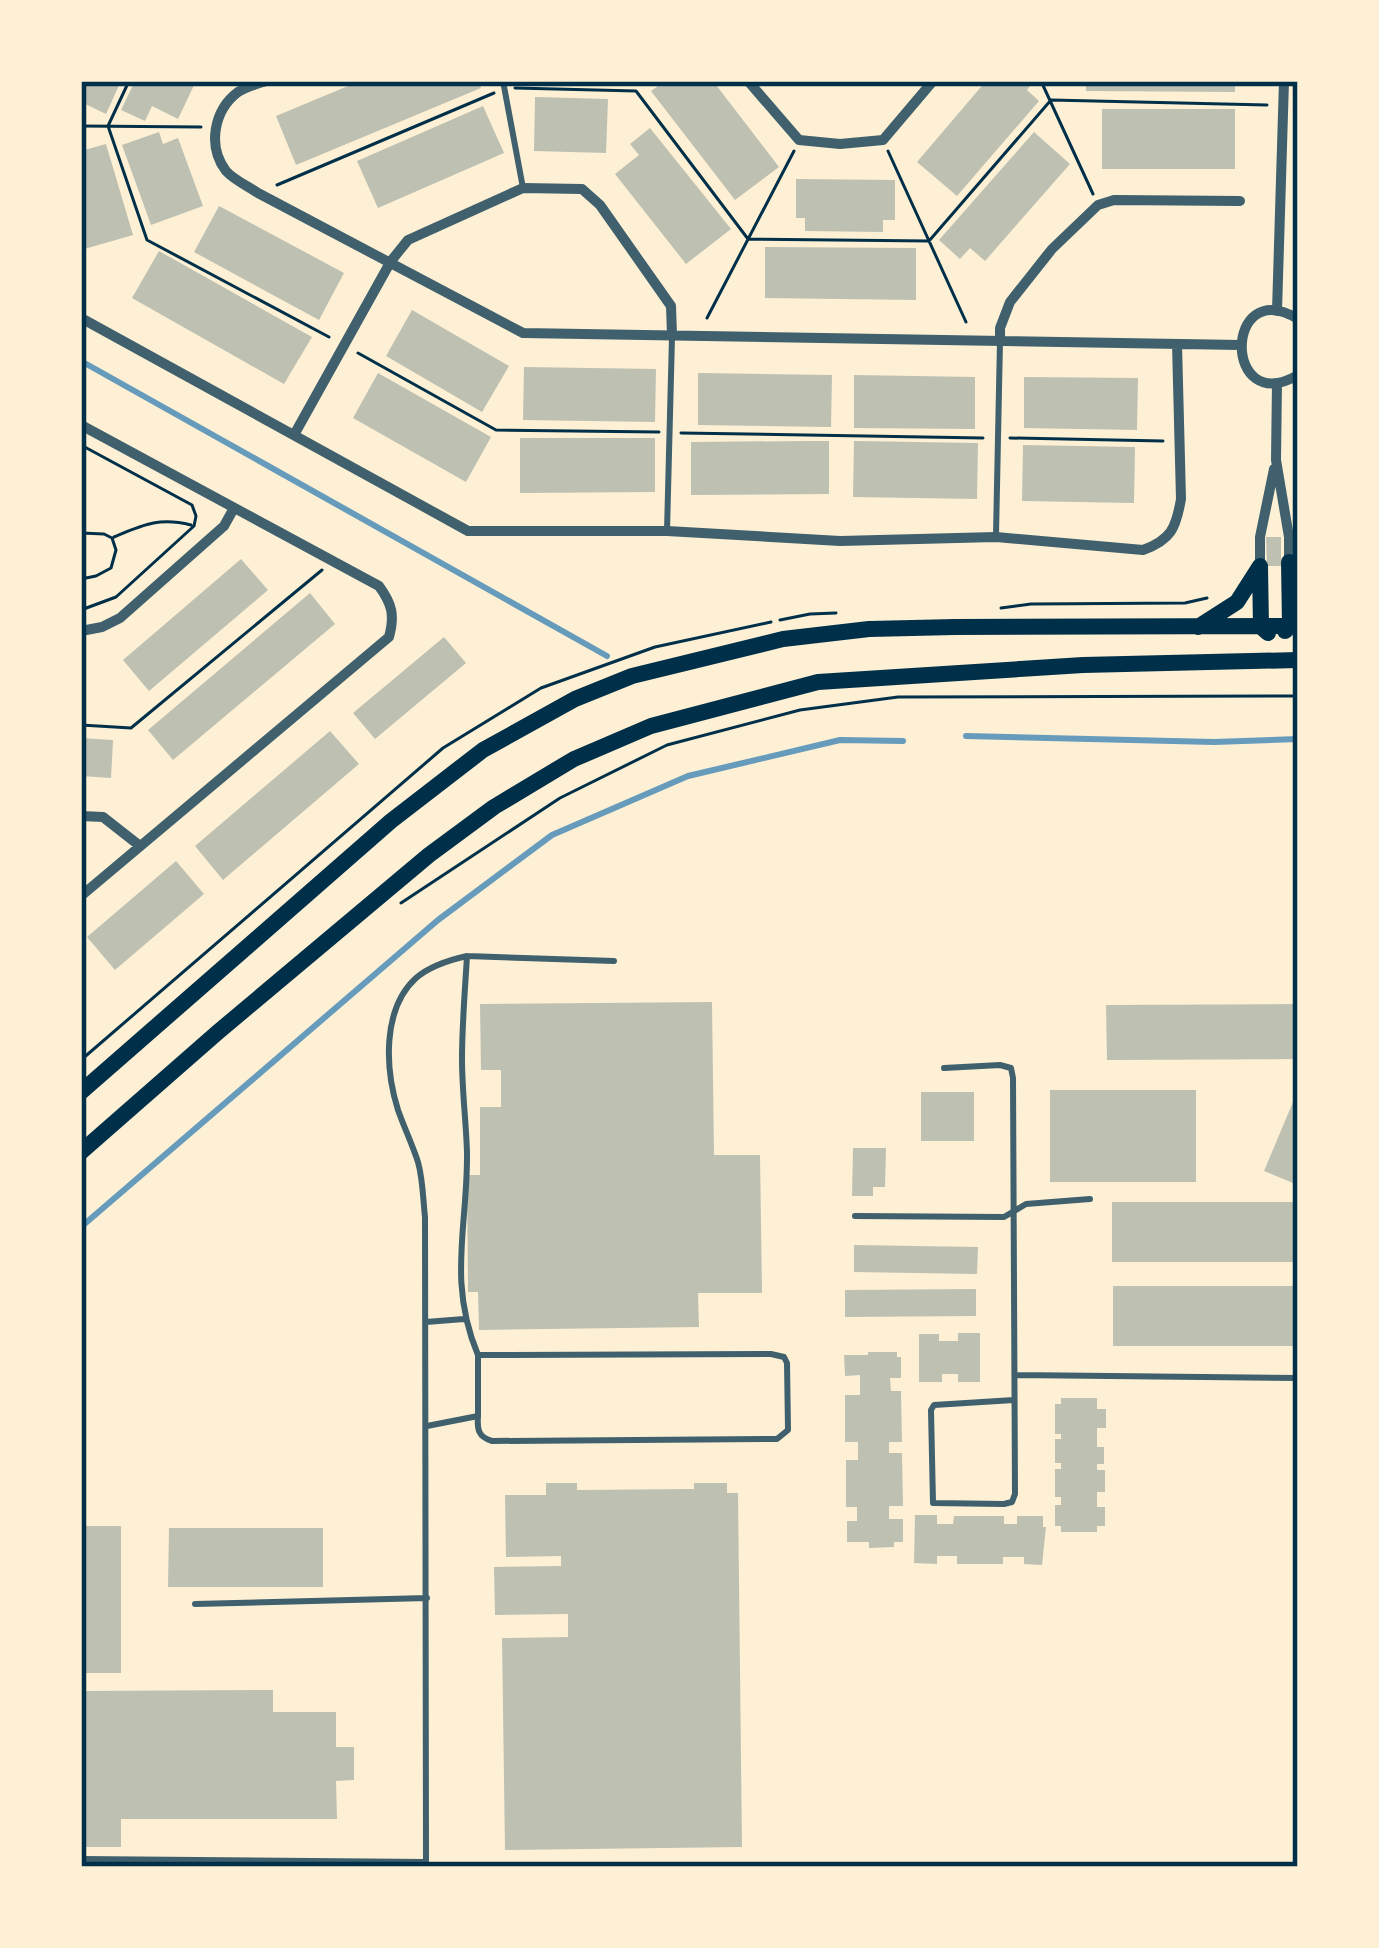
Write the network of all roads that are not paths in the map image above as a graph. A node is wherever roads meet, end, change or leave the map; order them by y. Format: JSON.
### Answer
{"nodes":[{"id":1,"x":266,"y":81,"type":"edge"},
{"id":2,"x":748,"y":81,"type":"edge"},
{"id":3,"x":933,"y":81,"type":"edge"},
{"id":4,"x":1284,"y":81,"type":"edge"},
{"id":5,"x":504,"y":85,"type":"edge"},
{"id":6,"x":524,"y":188,"type":"junction"},
{"id":7,"x":1282,"y":190,"type":"junction"},
{"id":8,"x":1298,"y":191,"type":"edge"},
{"id":9,"x":1240,"y":201,"type":"dead end"},
{"id":10,"x":391,"y":261,"type":"junction"},
{"id":11,"x":1277,"y":311,"type":"junction"},
{"id":12,"x":81,"y":318,"type":"edge"},
{"id":13,"x":1298,"y":319,"type":"edge"},
{"id":14,"x":672,"y":335,"type":"junction"},
{"id":15,"x":1000,"y":341,"type":"junction"},
{"id":16,"x":1178,"y":344,"type":"junction"},
{"id":17,"x":1240,"y":345,"type":"junction"},
{"id":18,"x":1298,"y":374,"type":"edge"},
{"id":19,"x":1277,"y":383,"type":"junction"},
{"id":20,"x":81,"y":425,"type":"edge"},
{"id":21,"x":294,"y":435,"type":"junction"},
{"id":22,"x":1276,"y":460,"type":"junction"},
{"id":23,"x":234,"y":508,"type":"junction"},
{"id":24,"x":667,"y":531,"type":"junction"},
{"id":25,"x":996,"y":537,"type":"junction"},
{"id":26,"x":1289,"y":562,"type":"junction"},
{"id":27,"x":1260,"y":566,"type":"junction"},
{"id":28,"x":1298,"y":585,"type":"edge"},
{"id":29,"x":1197,"y":627,"type":"junction"},
{"id":30,"x":1281,"y":629,"type":"edge"},
{"id":31,"x":81,"y":631,"type":"edge"},
{"id":32,"x":1275,"y":660,"type":"junction"},
{"id":33,"x":1298,"y":660,"type":"edge"},
{"id":34,"x":81,"y":816,"type":"edge"},
{"id":35,"x":140,"y":846,"type":"junction"},
{"id":36,"x":81,"y":896,"type":"edge"},
{"id":37,"x":467,"y":956,"type":"junction"},
{"id":38,"x":614,"y":961,"type":"dead end"},
{"id":39,"x":944,"y":1068,"type":"dead end"},
{"id":40,"x":81,"y":1092,"type":"edge"},
{"id":41,"x":81,"y":1152,"type":"edge"},
{"id":42,"x":1090,"y":1198,"type":"dead end"},
{"id":43,"x":1014,"y":1209,"type":"junction"},
{"id":44,"x":855,"y":1216,"type":"dead end"},
{"id":45,"x":466,"y":1319,"type":"junction"},
{"id":46,"x":426,"y":1322,"type":"junction"},
{"id":47,"x":478,"y":1354,"type":"junction"},
{"id":48,"x":1016,"y":1376,"type":"junction"},
{"id":49,"x":1298,"y":1378,"type":"edge"},
{"id":50,"x":1014,"y":1400,"type":"junction"},
{"id":51,"x":478,"y":1416,"type":"junction"},
{"id":52,"x":427,"y":1426,"type":"junction"},
{"id":53,"x":427,"y":1598,"type":"junction"},
{"id":54,"x":194,"y":1604,"type":"dead end"},
{"id":55,"x":81,"y":1859,"type":"edge"},
{"id":56,"x":426,"y":1864,"type":"edge"}],
"edges":[{"from":1,"to":10,"type":"street"},
{"from":2,"to":3,"type":"street"},
{"from":4,"to":7,"type":"street"},
{"from":5,"to":6,"type":"lane"},
{"from":6,"to":10,"type":"street"},
{"from":6,"to":14,"type":"street"},
{"from":7,"to":8,"type":"street"},
{"from":7,"to":11,"type":"street"},
{"from":9,"to":15,"type":"street"},
{"from":10,"to":14,"type":"street"},
{"from":10,"to":21,"type":"street"},
{"from":11,"to":13,"type":"street"},
{"from":11,"to":17,"type":"street"},
{"from":12,"to":21,"type":"street"},
{"from":14,"to":15,"type":"street"},
{"from":14,"to":24,"type":"lane"},
{"from":15,"to":16,"type":"street"},
{"from":15,"to":25,"type":"lane"},
{"from":16,"to":17,"type":"street"},
{"from":16,"to":25,"type":"street"},
{"from":17,"to":19,"type":"street"},
{"from":18,"to":19,"type":"street"},
{"from":19,"to":22,"type":"street"},
{"from":20,"to":23,"type":"street"},
{"from":21,"to":24,"type":"street"},
{"from":22,"to":26,"type":"street"},
{"from":22,"to":27,"type":"street"},
{"from":23,"to":31,"type":"street"},
{"from":23,"to":35,"type":"street"},
{"from":24,"to":25,"type":"street"},
{"from":26,"to":28,"type":"main road"},
{"from":26,"to":30,"type":"main road"},
{"from":27,"to":29,"type":"main road"},
{"from":27,"to":30,"type":"main road"},
{"from":29,"to":30,"type":"main road"},
{"from":29,"to":40,"type":"main road"},
{"from":30,"to":32,"type":"main road"},
{"from":32,"to":33,"type":"main road"},
{"from":32,"to":41,"type":"main road"},
{"from":34,"to":35,"type":"street"},
{"from":35,"to":36,"type":"street"},
{"from":37,"to":38,"type":"lane"},
{"from":37,"to":45,"type":"lane"},
{"from":37,"to":46,"type":"lane"},
{"from":39,"to":43,"type":"lane"},
{"from":42,"to":43,"type":"lane"},
{"from":43,"to":44,"type":"lane"},
{"from":43,"to":48,"type":"lane"},
{"from":45,"to":46,"type":"lane"},
{"from":45,"to":47,"type":"lane"},
{"from":46,"to":52,"type":"lane"},
{"from":47,"to":51,"type":"lane"},
{"from":47,"to":51,"type":"lane"},
{"from":48,"to":49,"type":"lane"},
{"from":48,"to":50,"type":"lane"},
{"from":50,"to":50,"type":"lane"},
{"from":51,"to":52,"type":"lane"},
{"from":52,"to":53,"type":"lane"},
{"from":53,"to":54,"type":"lane"},
{"from":53,"to":56,"type":"lane"},
{"from":55,"to":56,"type":"lane"}]}
